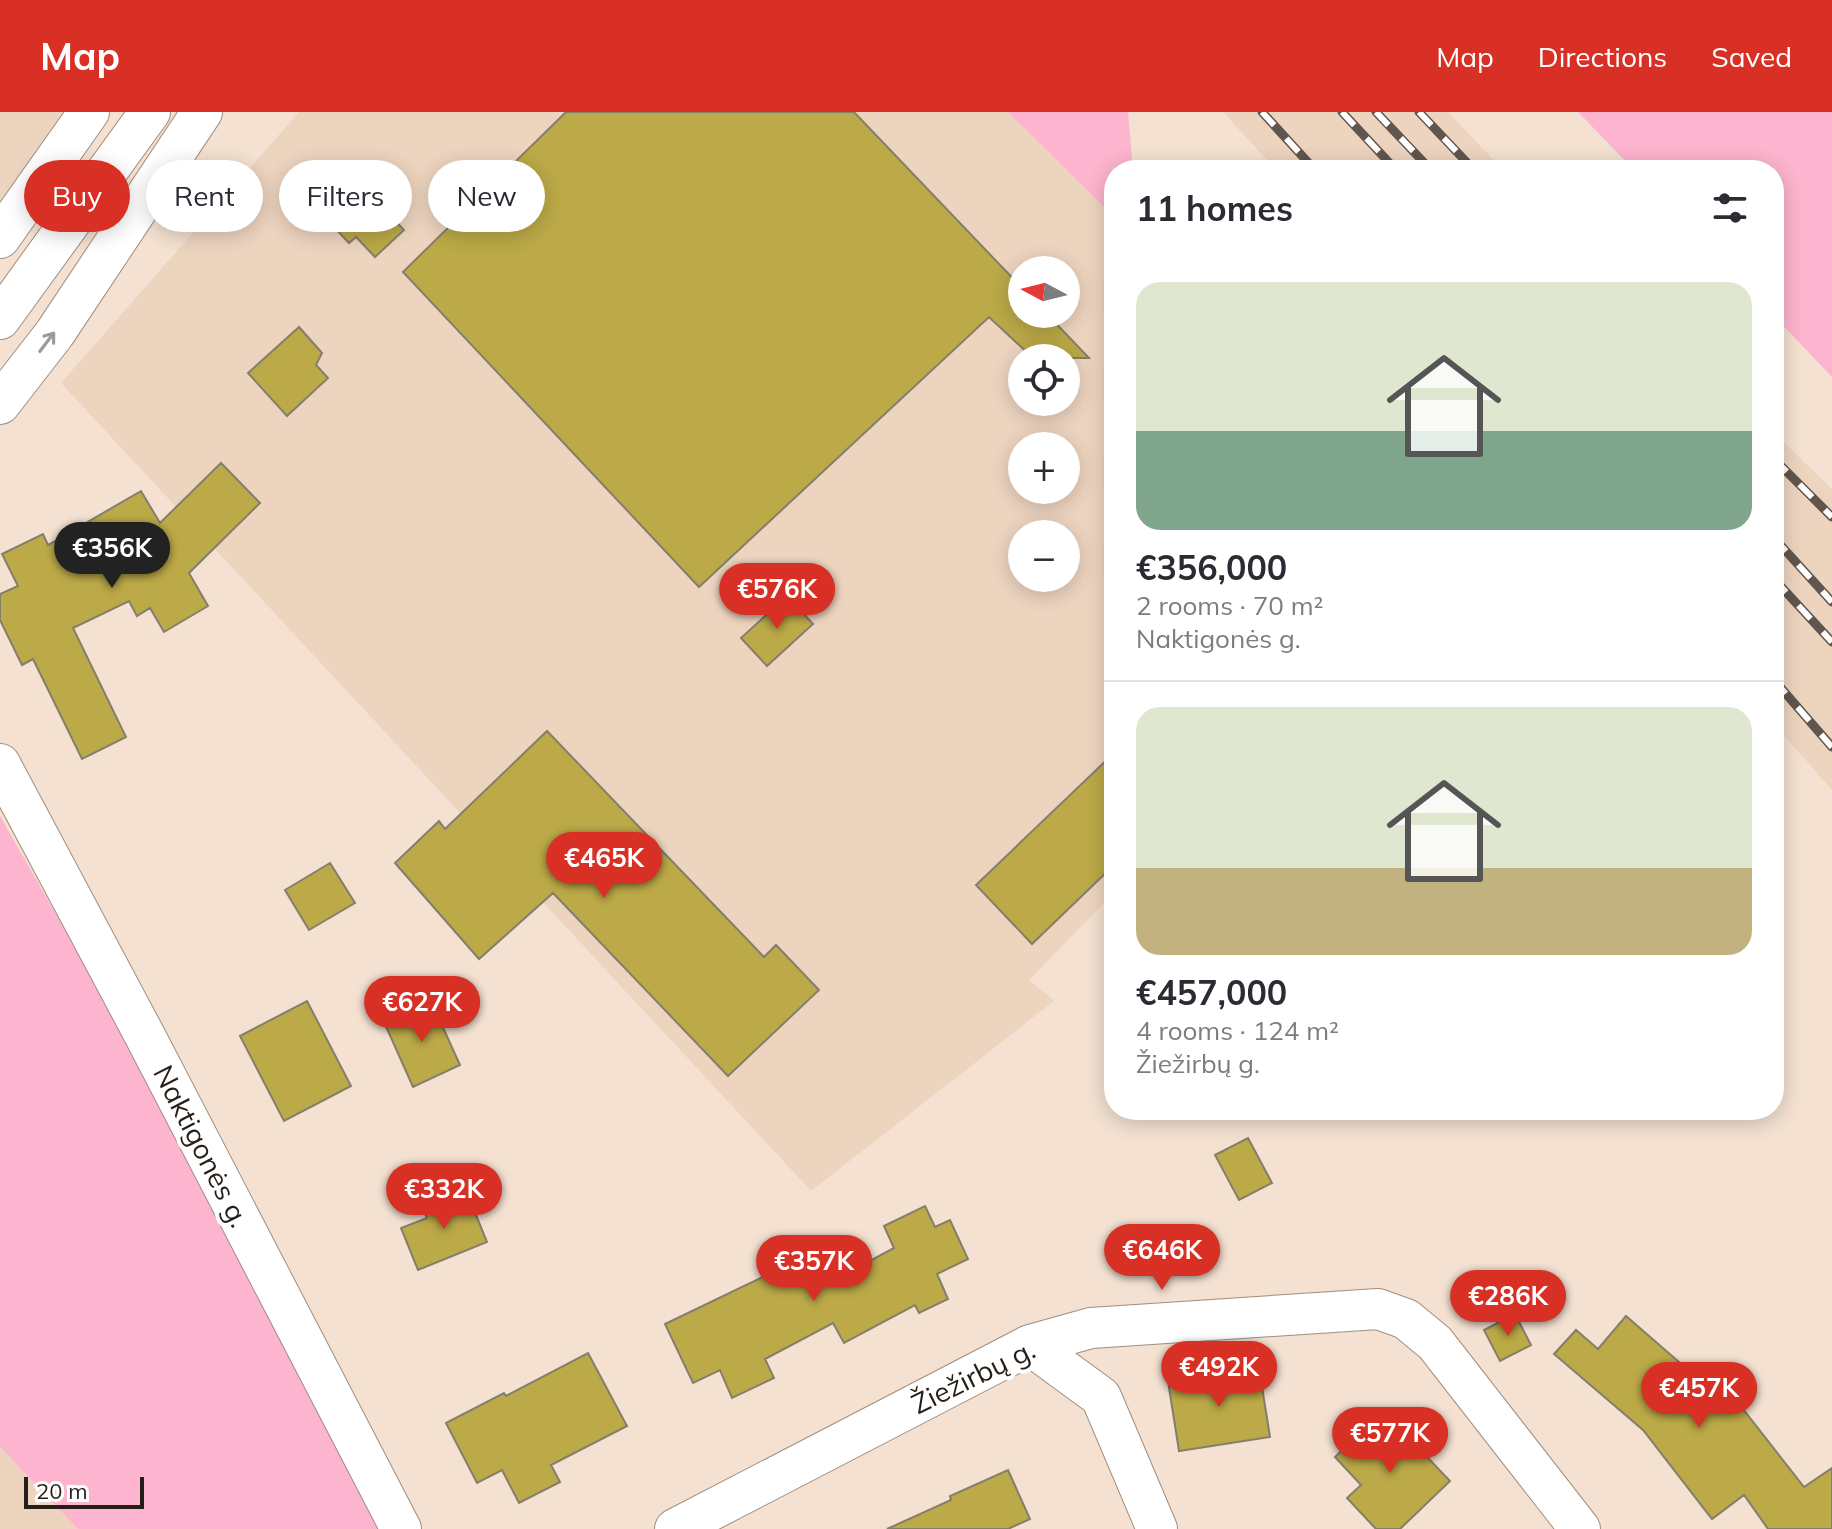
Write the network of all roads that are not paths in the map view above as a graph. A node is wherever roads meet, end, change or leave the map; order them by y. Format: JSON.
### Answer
{"nodes":[{"id":1,"x":89,"y":112,"type":"edge"},
{"id":2,"x":150,"y":112,"type":"edge"},
{"id":3,"x":202,"y":112,"type":"edge"},
{"id":4,"x":0,"y":238,"type":"edge"},
{"id":5,"x":0,"y":319,"type":"edge"},
{"id":6,"x":0,"y":404,"type":"edge"},
{"id":7,"x":0,"y":764,"type":"edge"},
{"id":8,"x":1030,"y":1345,"type":"junction"},
{"id":9,"x":401,"y":1529,"type":"edge"},
{"id":10,"x":675,"y":1529,"type":"edge"},
{"id":11,"x":1157,"y":1529,"type":"edge"},
{"id":12,"x":1580,"y":1529,"type":"edge"}],
"edges":[{"from":1,"to":4,"type":"street"},
{"from":2,"to":5,"type":"street"},
{"from":6,"to":3,"type":"street","one_way":true},
{"from":7,"to":9,"type":"street","name":"Naktigonės g."},
{"from":8,"to":10,"type":"street","name":"Žiežirbų g."},
{"from":8,"to":11,"type":"street"},
{"from":8,"to":12,"type":"street","name":"Žiežirbų g."}]}
